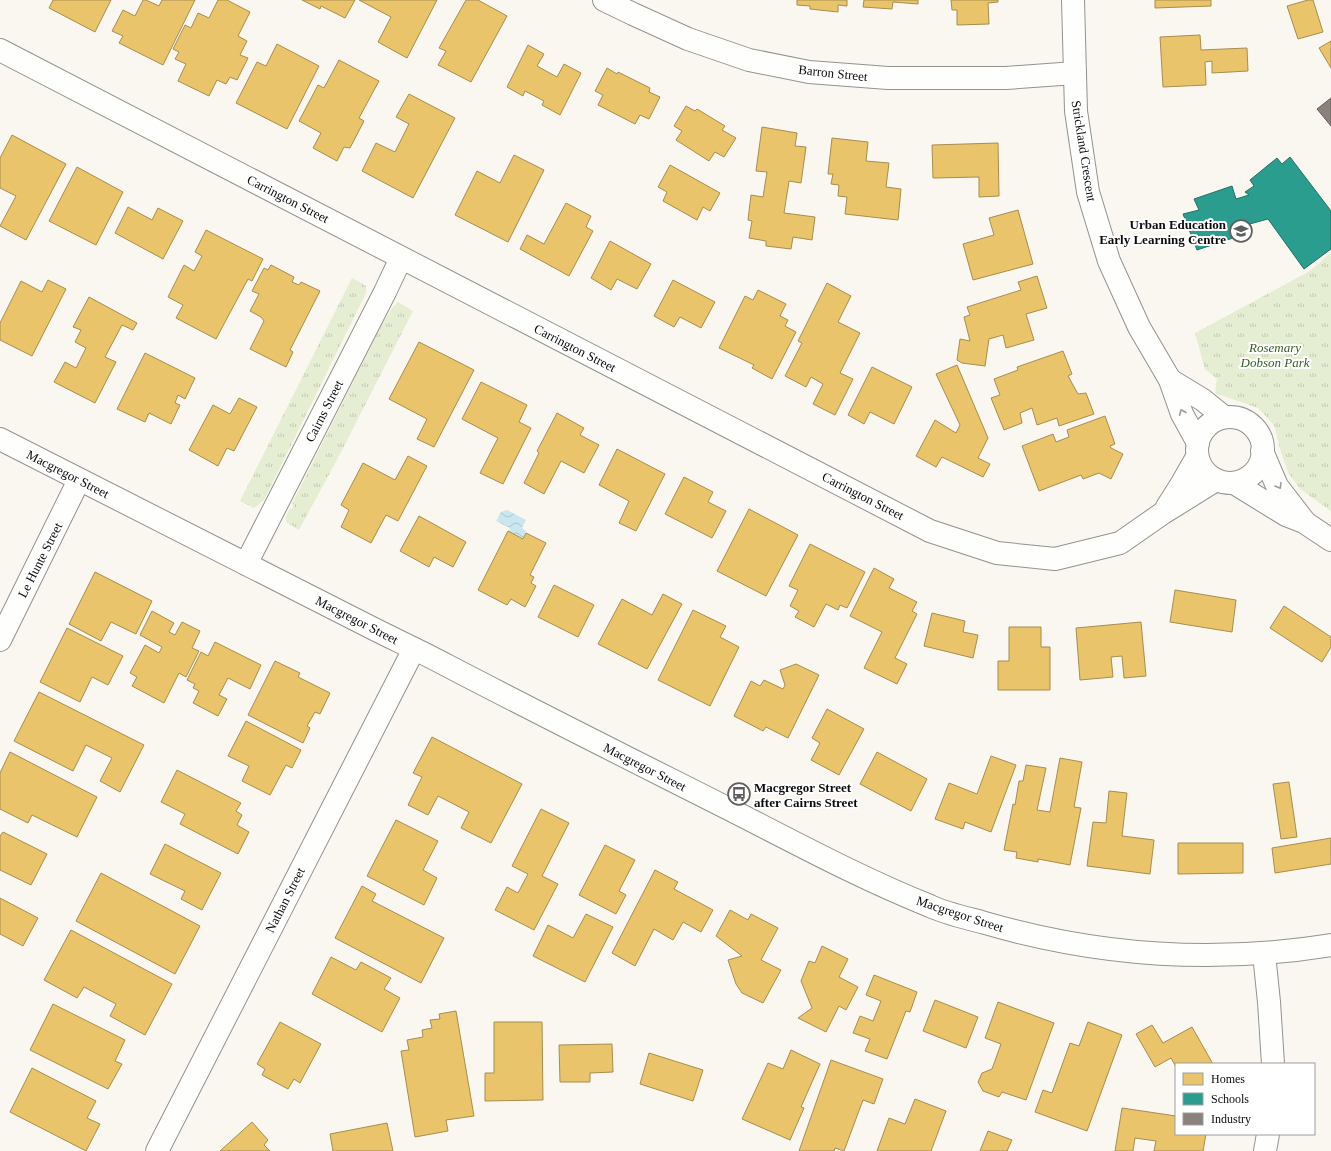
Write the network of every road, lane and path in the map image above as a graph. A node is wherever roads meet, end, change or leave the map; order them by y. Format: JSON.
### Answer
{"nodes":[{"id":1,"x":604,"y":0,"type":"edge"},
{"id":2,"x":1073,"y":0,"type":"edge"},
{"id":3,"x":0,"y":50,"type":"edge"},
{"id":4,"x":1074,"y":73,"type":"junction"},
{"id":5,"x":401,"y":258,"type":"junction"},
{"id":6,"x":1170,"y":380,"type":"junction"},
{"id":7,"x":1224,"y":417,"type":"junction"},
{"id":8,"x":0,"y":439,"type":"edge"},
{"id":9,"x":1197,"y":450,"type":"junction"},
{"id":10,"x":1262,"y":451,"type":"junction"},
{"id":11,"x":79,"y":480,"type":"junction"},
{"id":12,"x":1225,"y":482,"type":"junction"},
{"id":13,"x":1163,"y":513,"type":"junction"},
{"id":14,"x":1304,"y":522,"type":"junction"},
{"id":15,"x":1331,"y":540,"type":"edge"},
{"id":16,"x":246,"y":564,"type":"junction"},
{"id":17,"x":0,"y":640,"type":"edge"},
{"id":18,"x":414,"y":649,"type":"junction"},
{"id":19,"x":1331,"y":945,"type":"edge"},
{"id":20,"x":1264,"y":954,"type":"junction"},
{"id":21,"x":1273,"y":1063,"type":"edge"},
{"id":22,"x":1268,"y":1135,"type":"edge"},
{"id":23,"x":157,"y":1151,"type":"edge"},
{"id":24,"x":1265,"y":1151,"type":"edge"}],
"edges":[{"from":1,"to":4,"type":"street","name":"Barron Street"},
{"from":2,"to":4,"type":"street","name":"Strickland Crescent"},
{"from":3,"to":5,"type":"street","name":"Carrington Street"},
{"from":4,"to":6,"type":"street","name":"Strickland Crescent"},
{"from":5,"to":13,"type":"street","name":"Carrington Street"},
{"from":5,"to":16,"type":"street","name":"Cairns Street"},
{"from":6,"to":7,"type":"street","name":"Strickland Crescent"},
{"from":9,"to":6,"type":"street","name":"Strickland Crescent","one_way":true},
{"from":7,"to":9,"type":"street"},
{"from":7,"to":10,"type":"street"},
{"from":8,"to":11,"type":"street","name":"Macgregor Street"},
{"from":9,"to":12,"type":"street"},
{"from":9,"to":13,"type":"street","name":"Carrington Street"},
{"from":10,"to":12,"type":"street"},
{"from":10,"to":14,"type":"street","one_way":true},
{"from":11,"to":16,"type":"street","name":"Macgregor Street"},
{"from":11,"to":17,"type":"street","name":"Le Hunte Street"},
{"from":12,"to":13,"type":"street","name":"Carrington Street"},
{"from":12,"to":14,"type":"street"},
{"from":14,"to":15,"type":"street"},
{"from":16,"to":18,"type":"street","name":"Macgregor Street"},
{"from":18,"to":20,"type":"street","name":"Macgregor Street"},
{"from":18,"to":23,"type":"street","name":"Nathan Street"},
{"from":19,"to":20,"type":"street","name":"Macgregor Street"},
{"from":20,"to":21,"type":"street"},
{"from":22,"to":24,"type":"street"}]}
